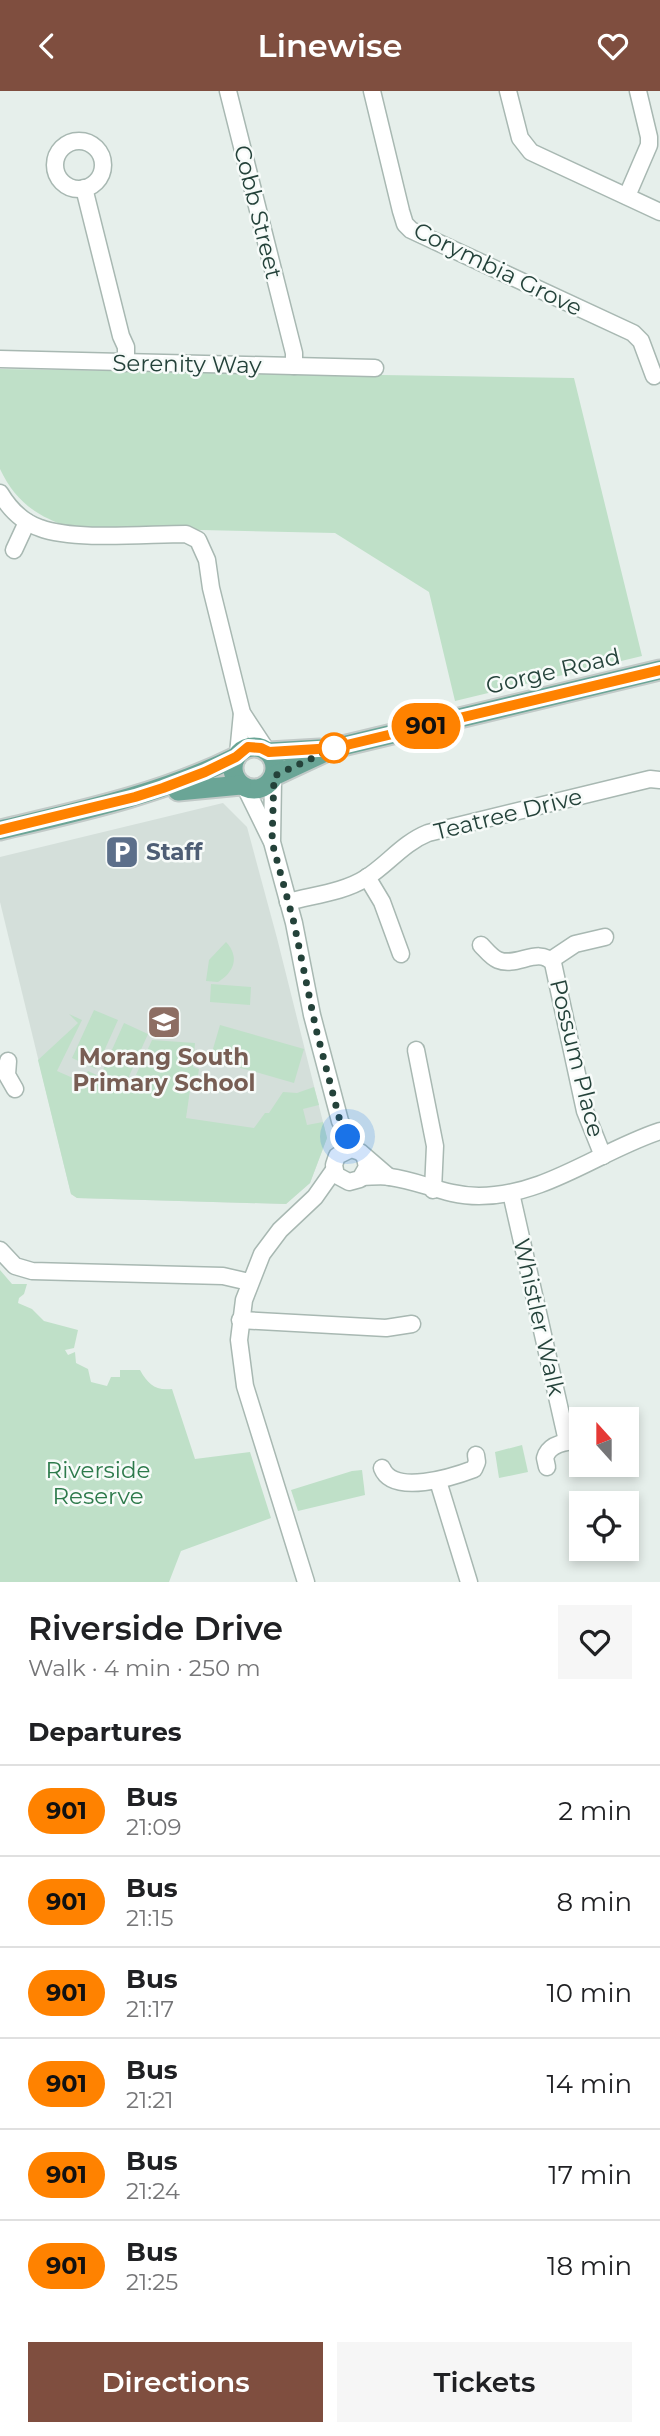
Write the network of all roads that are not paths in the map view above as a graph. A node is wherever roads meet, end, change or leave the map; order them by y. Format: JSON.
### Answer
{"nodes":[{"id":1,"x":228,"y":91,"type":"edge"},
{"id":2,"x":372,"y":91,"type":"edge"},
{"id":3,"x":508,"y":91,"type":"edge"},
{"id":4,"x":638,"y":91,"type":"edge"},
{"id":5,"x":84,"y":188,"type":"dead end"},
{"id":6,"x":626,"y":196,"type":"junction"},
{"id":7,"x":660,"y":212,"type":"edge"},
{"id":8,"x":0,"y":359,"type":"edge"},
{"id":9,"x":122,"y":363,"type":"junction"},
{"id":10,"x":290,"y":366,"type":"junction"},
{"id":11,"x":375,"y":368,"type":"dead end"},
{"id":12,"x":654,"y":376,"type":"dead end"},
{"id":13,"x":3,"y":505,"type":"edge"},
{"id":14,"x":27,"y":522,"type":"junction"},
{"id":15,"x":14,"y":550,"type":"dead end"},
{"id":16,"x":660,"y":670,"type":"edge"},
{"id":17,"x":242,"y":713,"type":"junction"},
{"id":18,"x":334,"y":748,"type":"junction"},
{"id":19,"x":268,"y":751,"type":"junction"},
{"id":20,"x":237,"y":755,"type":"junction"},
{"id":21,"x":273,"y":778,"type":"junction"},
{"id":22,"x":660,"y":779,"type":"edge"},
{"id":23,"x":243,"y":786,"type":"junction"},
{"id":24,"x":135,"y":797,"type":"junction"},
{"id":25,"x":0,"y":830,"type":"edge"},
{"id":26,"x":272,"y":842,"type":"junction"},
{"id":27,"x":367,"y":877,"type":"junction"},
{"id":28,"x":288,"y":902,"type":"junction"},
{"id":29,"x":605,"y":937,"type":"dead end"},
{"id":30,"x":481,"y":945,"type":"dead end"},
{"id":31,"x":401,"y":954,"type":"dead end"},
{"id":32,"x":551,"y":960,"type":"junction"},
{"id":33,"x":416,"y":1047,"type":"dead end"},
{"id":34,"x":340,"y":1121,"type":"junction"},
{"id":35,"x":660,"y":1131,"type":"edge"},
{"id":36,"x":360,"y":1154,"type":"junction"},
{"id":37,"x":603,"y":1156,"type":"junction"},
{"id":38,"x":335,"y":1163,"type":"junction"},
{"id":39,"x":389,"y":1177,"type":"junction"},
{"id":40,"x":356,"y":1179,"type":"junction"},
{"id":41,"x":433,"y":1190,"type":"junction"},
{"id":42,"x":511,"y":1193,"type":"junction"},
{"id":43,"x":315,"y":1197,"type":"junction"},
{"id":44,"x":0,"y":1250,"type":"edge"},
{"id":45,"x":249,"y":1282,"type":"junction"},
{"id":46,"x":240,"y":1320,"type":"junction"},
{"id":47,"x":412,"y":1324,"type":"dead end"},
{"id":48,"x":569,"y":1421,"type":"edge"},
{"id":49,"x":569,"y":1443,"type":"edge"},
{"id":50,"x":476,"y":1455,"type":"dead end"},
{"id":51,"x":547,"y":1467,"type":"dead end"},
{"id":52,"x":382,"y":1468,"type":"dead end"},
{"id":53,"x":438,"y":1481,"type":"junction"},
{"id":54,"x":306,"y":1582,"type":"edge"},
{"id":55,"x":469,"y":1582,"type":"edge"}],
"edges":[{"from":1,"to":10,"type":"street","name":"Cobb Street"},
{"from":2,"to":12,"type":"street","name":"Corymbia Grove"},
{"from":3,"to":6,"type":"street"},
{"from":4,"to":6,"type":"street"},
{"from":5,"to":9,"type":"street"},
{"from":6,"to":7,"type":"street"},
{"from":8,"to":9,"type":"street","name":"Serenity Way"},
{"from":9,"to":10,"type":"street","name":"Serenity Way"},
{"from":10,"to":11,"type":"street","name":"Serenity Way"},
{"from":13,"to":14,"type":"street"},
{"from":14,"to":15,"type":"street"},
{"from":14,"to":17,"type":"street"},
{"from":16,"to":18,"type":"main road","name":"Gorge Road"},
{"from":17,"to":19,"type":"street"},
{"from":17,"to":20,"type":"street"},
{"from":18,"to":19,"type":"main road","name":"Gorge Road"},
{"from":18,"to":21,"type":"main road","name":"Gorge Road"},
{"from":19,"to":20,"type":"main road"},
{"from":19,"to":21,"type":"main road"},
{"from":20,"to":23,"type":"main road"},
{"from":20,"to":24,"type":"main road"},
{"from":21,"to":23,"type":"main road"},
{"from":21,"to":26,"type":"street"},
{"from":22,"to":27,"type":"street","name":"Teatree Drive"},
{"from":23,"to":24,"type":"main road"},
{"from":23,"to":26,"type":"street"},
{"from":24,"to":25,"type":"main road"},
{"from":26,"to":28,"type":"street"},
{"from":27,"to":28,"type":"street","name":"Teatree Drive"},
{"from":27,"to":31,"type":"street"},
{"from":28,"to":34,"type":"street"},
{"from":29,"to":32,"type":"street","name":"Possum Place"},
{"from":30,"to":32,"type":"street","name":"Possum Place"},
{"from":32,"to":37,"type":"street","name":"Possum Place"},
{"from":33,"to":41,"type":"street"},
{"from":34,"to":36,"type":"street"},
{"from":34,"to":38,"type":"street"},
{"from":35,"to":37,"type":"street"},
{"from":36,"to":38,"type":"street"},
{"from":36,"to":39,"type":"street"},
{"from":36,"to":40,"type":"street"},
{"from":37,"to":42,"type":"street"},
{"from":38,"to":40,"type":"street"},
{"from":38,"to":43,"type":"street"},
{"from":39,"to":40,"type":"street"},
{"from":39,"to":41,"type":"street"},
{"from":40,"to":43,"type":"street"},
{"from":41,"to":42,"type":"street"},
{"from":42,"to":48,"type":"street","name":"Whistler Walk"},
{"from":43,"to":45,"type":"street"},
{"from":44,"to":45,"type":"street"},
{"from":45,"to":46,"type":"street"},
{"from":46,"to":47,"type":"street"},
{"from":46,"to":54,"type":"street"},
{"from":49,"to":51,"type":"street","name":"Whistler Walk"},
{"from":50,"to":53,"type":"street"},
{"from":52,"to":53,"type":"street"},
{"from":53,"to":55,"type":"street"}]}
